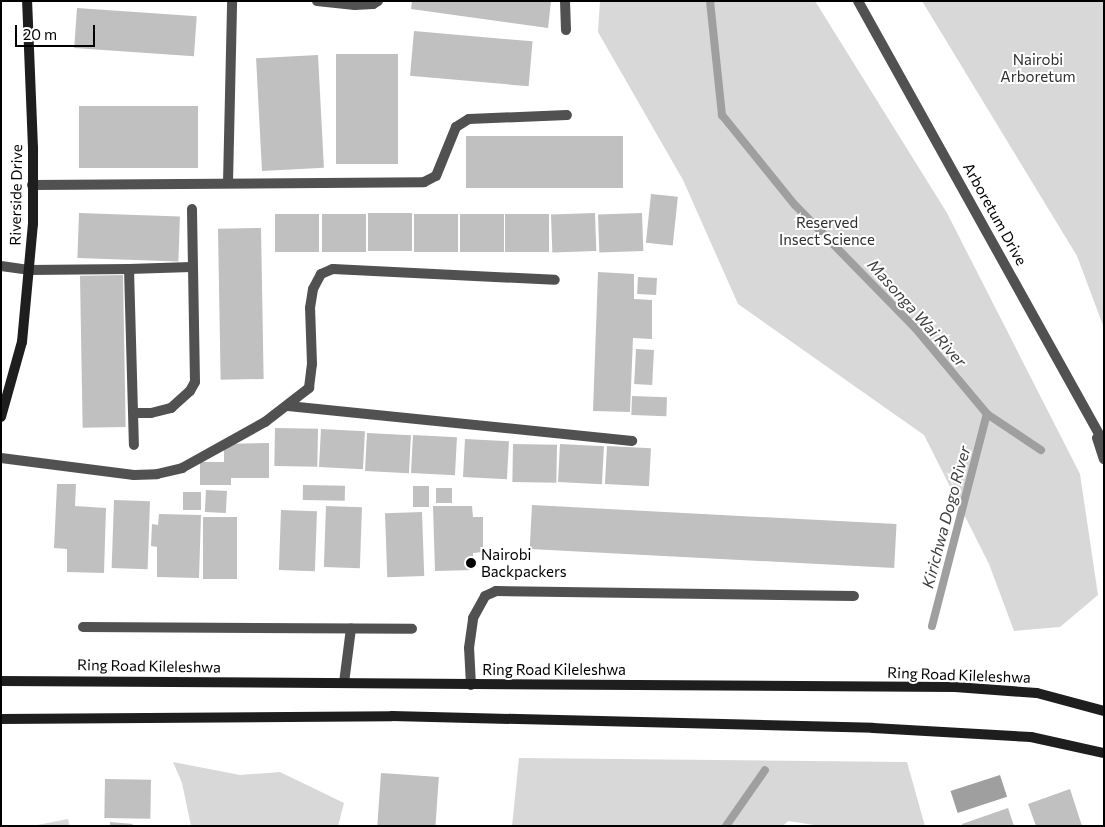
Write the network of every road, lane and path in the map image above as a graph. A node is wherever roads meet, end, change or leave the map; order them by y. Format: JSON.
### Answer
{"nodes":[{"id":1,"x":27,"y":1,"type":"edge"},
{"id":2,"x":232,"y":1,"type":"edge"},
{"id":3,"x":316,"y":1,"type":"edge"},
{"id":4,"x":378,"y":1,"type":"edge"},
{"id":5,"x":565,"y":1,"type":"edge"},
{"id":6,"x":858,"y":1,"type":"edge"},
{"id":7,"x":566,"y":30,"type":"dead end"},
{"id":8,"x":567,"y":115,"type":"dead end"},
{"id":9,"x":228,"y":184,"type":"junction"},
{"id":10,"x":32,"y":185,"type":"junction"},
{"id":11,"x":192,"y":209,"type":"dead end"},
{"id":12,"x":1,"y":266,"type":"edge"},
{"id":13,"x":191,"y":267,"type":"junction"},
{"id":14,"x":29,"y":270,"type":"junction"},
{"id":15,"x":129,"y":270,"type":"junction"},
{"id":16,"x":555,"y":280,"type":"dead end"},
{"id":17,"x":288,"y":406,"type":"junction"},
{"id":18,"x":134,"y":412,"type":"junction"},
{"id":19,"x":1089,"y":416,"type":"junction"},
{"id":20,"x":1,"y":417,"type":"edge"},
{"id":21,"x":632,"y":441,"type":"dead end"},
{"id":22,"x":1104,"y":443,"type":"edge"},
{"id":23,"x":134,"y":445,"type":"dead end"},
{"id":24,"x":1,"y":458,"type":"edge"},
{"id":25,"x":1104,"y":459,"type":"edge"},
{"id":26,"x":854,"y":596,"type":"dead end"},
{"id":27,"x":83,"y":627,"type":"dead end"},
{"id":28,"x":351,"y":628,"type":"junction"},
{"id":29,"x":412,"y":629,"type":"dead end"},
{"id":30,"x":1,"y":681,"type":"edge"},
{"id":31,"x":344,"y":683,"type":"junction"},
{"id":32,"x":471,"y":685,"type":"junction"},
{"id":33,"x":1104,"y":711,"type":"edge"},
{"id":34,"x":1,"y":719,"type":"edge"},
{"id":35,"x":1104,"y":753,"type":"edge"}],
"edges":[{"from":1,"to":10,"type":"main road","name":"Riverside Drive"},
{"from":2,"to":9,"type":"street"},
{"from":3,"to":4,"type":"street"},
{"from":5,"to":7,"type":"street"},
{"from":6,"to":19,"type":"street","name":"Arboretum Drive"},
{"from":8,"to":9,"type":"street"},
{"from":9,"to":10,"type":"street"},
{"from":10,"to":14,"type":"main road","name":"Riverside Drive"},
{"from":11,"to":13,"type":"street"},
{"from":12,"to":14,"type":"street"},
{"from":13,"to":15,"type":"street"},
{"from":13,"to":18,"type":"street"},
{"from":14,"to":15,"type":"street"},
{"from":14,"to":20,"type":"main road","name":"Riverside Drive"},
{"from":15,"to":18,"type":"street"},
{"from":16,"to":17,"type":"street"},
{"from":17,"to":21,"type":"street"},
{"from":17,"to":24,"type":"street"},
{"from":18,"to":23,"type":"street"},
{"from":19,"to":22,"type":"street","name":"Arboretum Drive"},
{"from":19,"to":25,"type":"street"},
{"from":26,"to":32,"type":"street"},
{"from":27,"to":28,"type":"street"},
{"from":28,"to":29,"type":"street"},
{"from":28,"to":31,"type":"street"},
{"from":30,"to":31,"type":"main road","name":"Ring Road Kileleshwa"},
{"from":31,"to":32,"type":"main road","name":"Ring Road Kileleshwa"},
{"from":32,"to":33,"type":"main road","name":"Ring Road Kileleshwa"},
{"from":34,"to":35,"type":"main road"}]}
